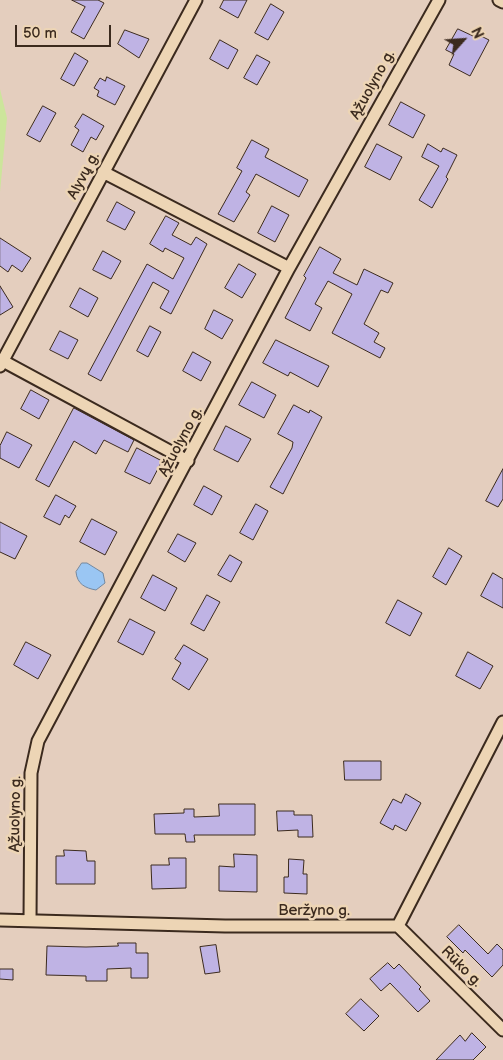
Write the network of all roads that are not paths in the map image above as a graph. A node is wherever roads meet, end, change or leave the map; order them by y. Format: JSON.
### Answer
{"nodes":[{"id":1,"x":196,"y":0,"type":"edge"},
{"id":2,"x":439,"y":0,"type":"edge"},
{"id":3,"x":499,"y":0,"type":"edge"},
{"id":4,"x":503,"y":2,"type":"edge"},
{"id":5,"x":102,"y":172,"type":"junction"},
{"id":6,"x":289,"y":268,"type":"junction"},
{"id":7,"x":1,"y":363,"type":"edge"},
{"id":8,"x":188,"y":461,"type":"junction"},
{"id":9,"x":503,"y":722,"type":"edge"},
{"id":10,"x":0,"y":920,"type":"edge"},
{"id":11,"x":30,"y":921,"type":"junction"},
{"id":12,"x":398,"y":926,"type":"junction"},
{"id":13,"x":503,"y":1030,"type":"edge"}],
"edges":[{"from":1,"to":5,"type":"street","name":"Alyvų g."},
{"from":2,"to":6,"type":"street","name":"Ąžuolyno g."},
{"from":3,"to":4,"type":"street"},
{"from":5,"to":6,"type":"street"},
{"from":5,"to":7,"type":"street","name":"Alyvų g."},
{"from":6,"to":8,"type":"street","name":"Ąžuolyno g."},
{"from":7,"to":8,"type":"street"},
{"from":8,"to":11,"type":"street","name":"Ąžuolyno g."},
{"from":9,"to":12,"type":"street"},
{"from":10,"to":11,"type":"street","name":"Beržyno g."},
{"from":11,"to":12,"type":"street","name":"Beržyno g."},
{"from":12,"to":13,"type":"street","name":"Rūko g."}]}
